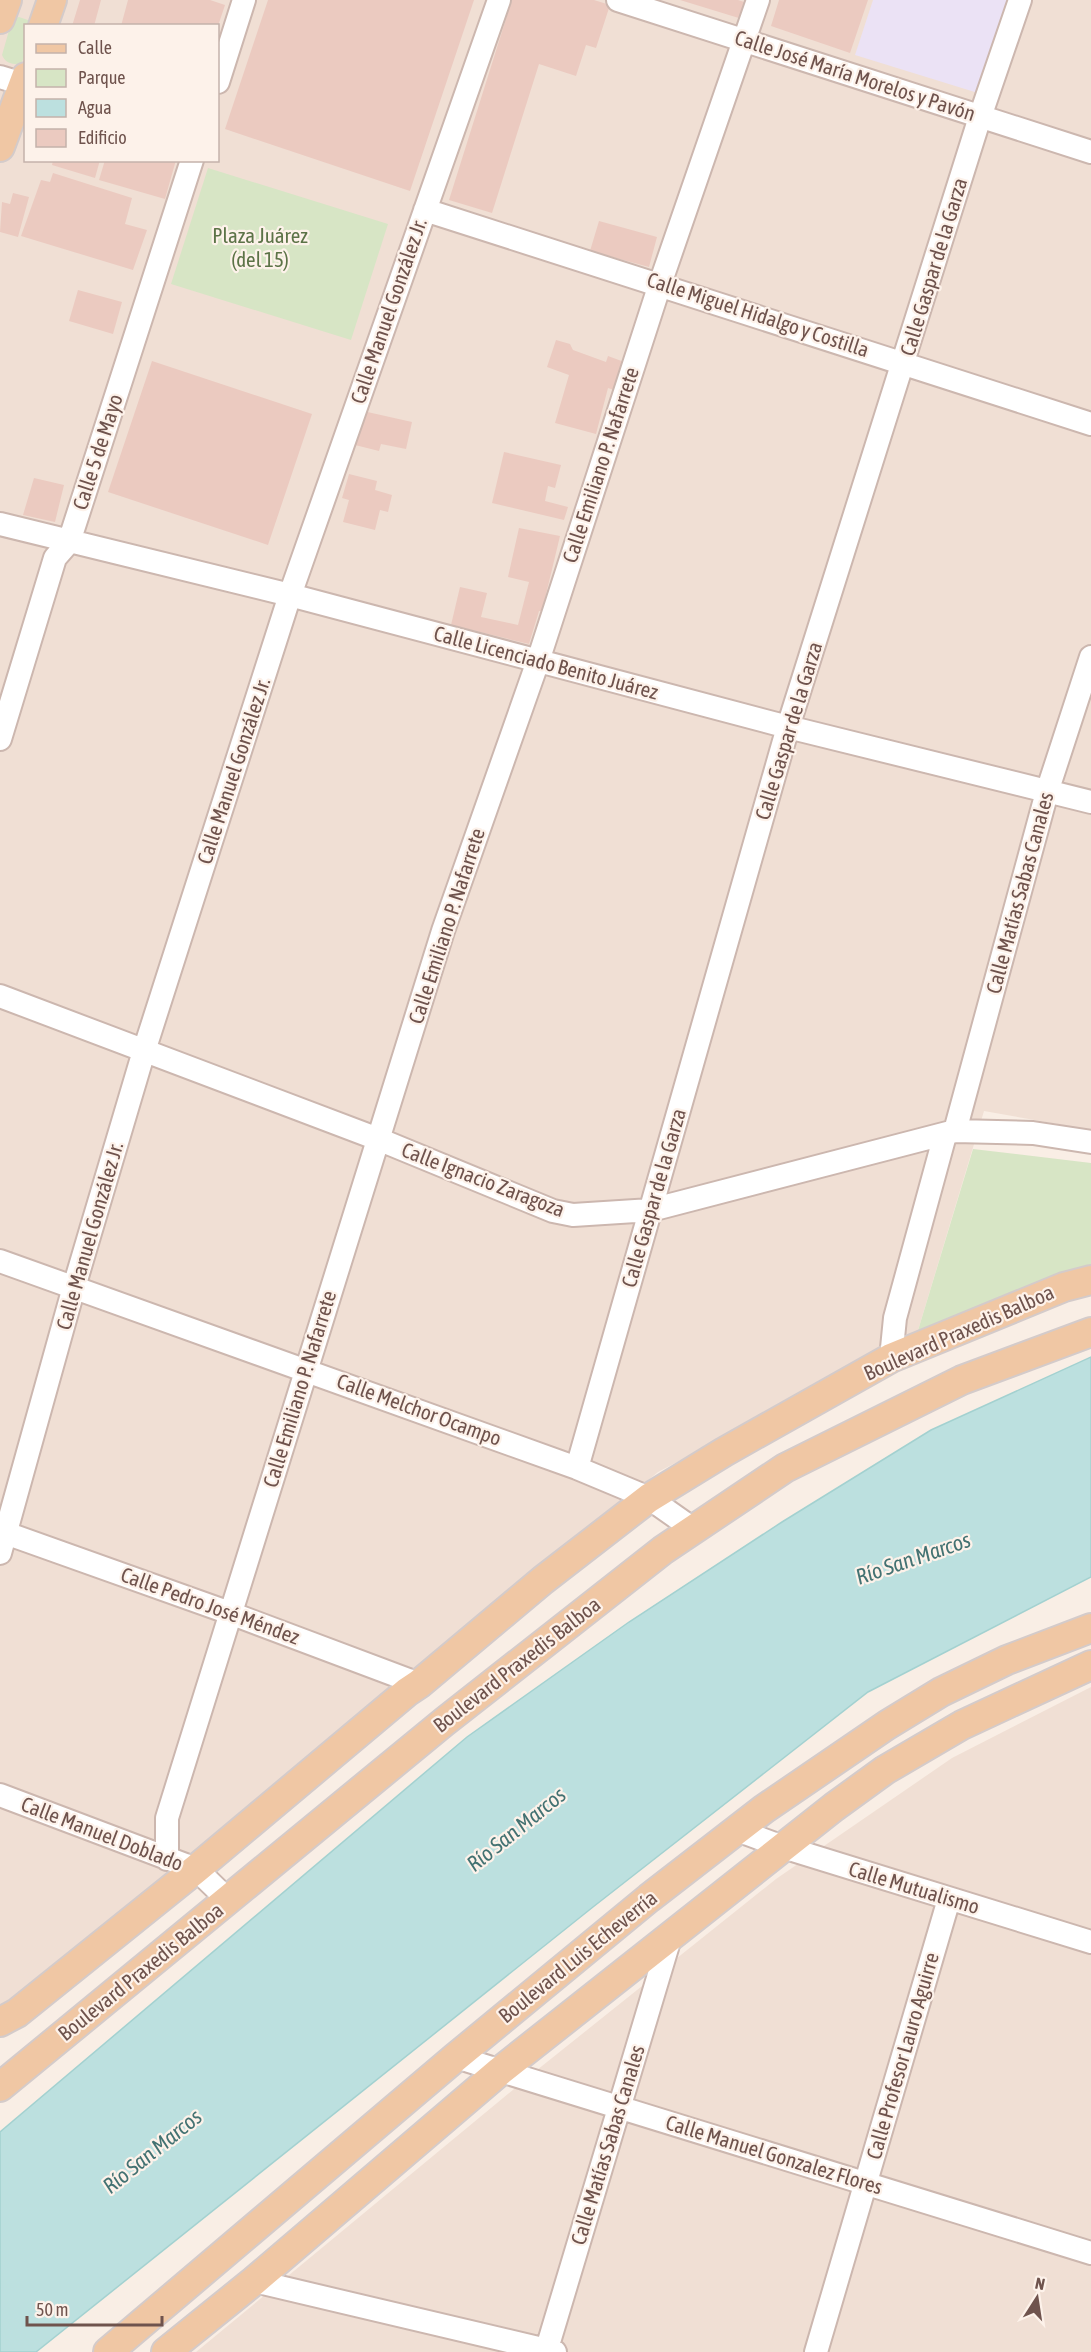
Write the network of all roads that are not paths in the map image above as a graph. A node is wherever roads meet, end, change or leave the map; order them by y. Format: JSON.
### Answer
{"nodes":[{"id":1,"x":7,"y":0,"type":"edge"},
{"id":2,"x":52,"y":0,"type":"edge"},
{"id":3,"x":244,"y":0,"type":"edge"},
{"id":4,"x":499,"y":0,"type":"edge"},
{"id":5,"x":618,"y":0,"type":"edge"},
{"id":6,"x":758,"y":0,"type":"edge"},
{"id":7,"x":1020,"y":0,"type":"edge"},
{"id":8,"x":0,"y":20,"type":"edge"},
{"id":9,"x":44,"y":24,"type":"edge"},
{"id":10,"x":744,"y":40,"type":"junction"},
{"id":11,"x":219,"y":79,"type":"edge"},
{"id":12,"x":16,"y":80,"type":"edge"},
{"id":13,"x":980,"y":117,"type":"junction"},
{"id":14,"x":0,"y":147,"type":"edge"},
{"id":15,"x":1091,"y":152,"type":"edge"},
{"id":16,"x":191,"y":162,"type":"edge"},
{"id":17,"x":425,"y":210,"type":"junction"},
{"id":18,"x":660,"y":284,"type":"junction"},
{"id":19,"x":904,"y":362,"type":"junction"},
{"id":20,"x":1091,"y":424,"type":"edge"},
{"id":21,"x":0,"y":524,"type":"edge"},
{"id":22,"x":69,"y":542,"type":"junction"},
{"id":23,"x":290,"y":595,"type":"junction"},
{"id":24,"x":1091,"y":657,"type":"edge"},
{"id":25,"x":538,"y":661,"type":"junction"},
{"id":26,"x":789,"y":727,"type":"junction"},
{"id":27,"x":0,"y":739,"type":"edge"},
{"id":28,"x":1047,"y":792,"type":"junction"},
{"id":29,"x":1091,"y":802,"type":"edge"},
{"id":30,"x":0,"y":996,"type":"edge"},
{"id":31,"x":144,"y":1051,"type":"junction"},
{"id":32,"x":950,"y":1133,"type":"junction"},
{"id":33,"x":378,"y":1139,"type":"junction"},
{"id":34,"x":1091,"y":1142,"type":"edge"},
{"id":35,"x":651,"y":1210,"type":"junction"},
{"id":36,"x":0,"y":1261,"type":"edge"},
{"id":37,"x":1091,"y":1280,"type":"edge"},
{"id":38,"x":74,"y":1287,"type":"junction"},
{"id":39,"x":1091,"y":1332,"type":"edge"},
{"id":40,"x":891,"y":1358,"type":"junction"},
{"id":41,"x":306,"y":1370,"type":"junction"},
{"id":42,"x":577,"y":1468,"type":"junction"},
{"id":43,"x":649,"y":1498,"type":"junction"},
{"id":44,"x":693,"y":1529,"type":"junction"},
{"id":45,"x":2,"y":1539,"type":"edge"},
{"id":46,"x":230,"y":1613,"type":"junction"},
{"id":47,"x":1091,"y":1628,"type":"edge"},
{"id":48,"x":1091,"y":1665,"type":"edge"},
{"id":49,"x":413,"y":1688,"type":"junction"},
{"id":50,"x":444,"y":1722,"type":"junction"},
{"id":51,"x":0,"y":1794,"type":"edge"},
{"id":52,"x":737,"y":1830,"type":"junction"},
{"id":53,"x":783,"y":1847,"type":"junction"},
{"id":54,"x":167,"y":1860,"type":"junction"},
{"id":55,"x":196,"y":1869,"type":"junction"},
{"id":56,"x":949,"y":1899,"type":"junction"},
{"id":57,"x":228,"y":1900,"type":"junction"},
{"id":58,"x":670,"y":1938,"type":"junction"},
{"id":59,"x":1091,"y":1942,"type":"edge"},
{"id":60,"x":0,"y":2022,"type":"edge"},
{"id":61,"x":456,"y":2057,"type":"junction"},
{"id":62,"x":501,"y":2071,"type":"junction"},
{"id":63,"x":0,"y":2087,"type":"edge"},
{"id":64,"x":619,"y":2108,"type":"junction"},
{"id":65,"x":866,"y":2183,"type":"junction"},
{"id":66,"x":1091,"y":2253,"type":"edge"},
{"id":67,"x":254,"y":2281,"type":"junction"},
{"id":68,"x":549,"y":2351,"type":"edge"},
{"id":69,"x":108,"y":2352,"type":"edge"},
{"id":70,"x":166,"y":2352,"type":"edge"},
{"id":71,"x":816,"y":2352,"type":"edge"}],
"edges":[{"from":1,"to":8,"type":"main road"},
{"from":2,"to":9,"type":"main road"},
{"from":3,"to":11,"type":"street"},
{"from":4,"to":17,"type":"street","name":"Calle Manuel González Jr."},
{"from":5,"to":10,"type":"street","name":"Calle José María Morelos y Pavón"},
{"from":6,"to":10,"type":"street","name":"Calle Emiliano P. Nafarrete"},
{"from":7,"to":13,"type":"street","name":"Calle Gaspar de la Garza"},
{"from":10,"to":13,"type":"street","name":"Calle José María Morelos y Pavón"},
{"from":10,"to":18,"type":"street","name":"Calle Emiliano P. Nafarrete"},
{"from":12,"to":14,"type":"main road"},
{"from":13,"to":15,"type":"street","name":"Calle José María Morelos y Pavón"},
{"from":13,"to":19,"type":"street","name":"Calle Gaspar de la Garza"},
{"from":16,"to":22,"type":"street","name":"Calle 5 de Mayo"},
{"from":17,"to":18,"type":"street","name":"Calle Miguel Hidalgo y Costilla"},
{"from":17,"to":23,"type":"street","name":"Calle Manuel González Jr."},
{"from":18,"to":19,"type":"street","name":"Calle Miguel Hidalgo y Costilla"},
{"from":18,"to":25,"type":"street","name":"Calle Emiliano P. Nafarrete"},
{"from":19,"to":20,"type":"street","name":"Calle Miguel Hidalgo y Costilla"},
{"from":19,"to":26,"type":"street","name":"Calle Gaspar de la Garza"},
{"from":21,"to":22,"type":"street","name":"Calle Licenciado Benito Juárez"},
{"from":22,"to":23,"type":"street","name":"Calle Licenciado Benito Juárez"},
{"from":22,"to":27,"type":"street","name":"Calle 5 de Mayo"},
{"from":23,"to":25,"type":"street","name":"Calle Licenciado Benito Juárez"},
{"from":23,"to":31,"type":"street","name":"Calle Manuel González Jr."},
{"from":24,"to":28,"type":"street","name":"Calle Matías Sabas Canales"},
{"from":25,"to":26,"type":"street","name":"Calle Licenciado Benito Juárez"},
{"from":25,"to":33,"type":"street","name":"Calle Emiliano P. Nafarrete"},
{"from":26,"to":28,"type":"street","name":"Calle Licenciado Benito Juárez"},
{"from":26,"to":35,"type":"street","name":"Calle Gaspar de la Garza"},
{"from":28,"to":29,"type":"street","name":"Calle Licenciado Benito Juárez"},
{"from":28,"to":32,"type":"street","name":"Calle Matías Sabas Canales"},
{"from":30,"to":31,"type":"street","name":"Calle Ignacio Zaragoza"},
{"from":31,"to":33,"type":"street","name":"Calle Ignacio Zaragoza"},
{"from":31,"to":38,"type":"street","name":"Calle Manuel González Jr."},
{"from":32,"to":34,"type":"street","name":"Calle Ignacio Zaragoza"},
{"from":32,"to":35,"type":"street","name":"Calle Ignacio Zaragoza"},
{"from":32,"to":40,"type":"street","name":"Calle Matías Sabas Canales"},
{"from":33,"to":35,"type":"street","name":"Calle Ignacio Zaragoza"},
{"from":33,"to":41,"type":"street","name":"Calle Emiliano P. Nafarrete"},
{"from":35,"to":42,"type":"street","name":"Calle Gaspar de la Garza"},
{"from":36,"to":38,"type":"street","name":"Calle Melchor Ocampo"},
{"from":37,"to":40,"type":"main road","name":"Boulevard Praxedis Balboa"},
{"from":38,"to":41,"type":"street","name":"Calle Melchor Ocampo"},
{"from":38,"to":45,"type":"street","name":"Calle Manuel González Jr."},
{"from":39,"to":44,"type":"main road","name":"Boulevard Praxedis Balboa"},
{"from":40,"to":43,"type":"main road","name":"Boulevard Praxedis Balboa"},
{"from":41,"to":42,"type":"street","name":"Calle Melchor Ocampo"},
{"from":41,"to":46,"type":"street","name":"Calle Emiliano P. Nafarrete"},
{"from":42,"to":43,"type":"street","name":"Calle Melchor Ocampo"},
{"from":43,"to":44,"type":"street","name":"Calle Melchor Ocampo"},
{"from":43,"to":49,"type":"main road","name":"Boulevard Praxedis Balboa"},
{"from":44,"to":50,"type":"main road","name":"Boulevard Praxedis Balboa"},
{"from":45,"to":46,"type":"street","name":"Calle Pedro José Méndez"},
{"from":46,"to":49,"type":"street","name":"Calle Pedro José Méndez"},
{"from":46,"to":54,"type":"street","name":"Calle Emiliano P. Nafarrete"},
{"from":47,"to":52,"type":"main road","name":"Boulevard Luis Echeverría"},
{"from":48,"to":53,"type":"main road","name":"Boulevard Luis Echeverría"},
{"from":49,"to":50,"type":"main road"},
{"from":49,"to":55,"type":"main road","name":"Boulevard Praxedis Balboa"},
{"from":50,"to":57,"type":"main road","name":"Boulevard Praxedis Balboa"},
{"from":51,"to":54,"type":"street","name":"Calle Manuel Doblado"},
{"from":52,"to":53,"type":"street","name":"Calle Mutualismo"},
{"from":52,"to":61,"type":"main road","name":"Boulevard Luis Echeverría"},
{"from":53,"to":56,"type":"street","name":"Calle Mutualismo"},
{"from":53,"to":58,"type":"main road","name":"Boulevard Luis Echeverría"},
{"from":54,"to":55,"type":"street","name":"Calle Manuel Doblado"},
{"from":55,"to":57,"type":"street","name":"Calle Manuel Doblado"},
{"from":55,"to":60,"type":"main road","name":"Boulevard Praxedis Balboa"},
{"from":56,"to":59,"type":"street","name":"Calle Mutualismo"},
{"from":56,"to":65,"type":"street","name":"Calle Profesor Lauro Aguirre"},
{"from":57,"to":63,"type":"main road","name":"Boulevard Praxedis Balboa"},
{"from":58,"to":62,"type":"main road","name":"Boulevard Luis Echeverría"},
{"from":58,"to":64,"type":"street","name":"Calle Matías Sabas Canales"},
{"from":61,"to":62,"type":"street","name":"Calle Manuel Gonzalez Flores"},
{"from":61,"to":69,"type":"main road","name":"Boulevard Luis Echeverría"},
{"from":62,"to":64,"type":"street","name":"Calle Manuel Gonzalez Flores"},
{"from":62,"to":67,"type":"main road","name":"Boulevard Luis Echeverría"},
{"from":64,"to":65,"type":"street","name":"Calle Manuel Gonzalez Flores"},
{"from":64,"to":68,"type":"street","name":"Calle Matías Sabas Canales"},
{"from":65,"to":66,"type":"street","name":"Calle Manuel Gonzalez Flores"},
{"from":65,"to":71,"type":"street","name":"Calle Profesor Lauro Aguirre"},
{"from":67,"to":68,"type":"street"},
{"from":67,"to":70,"type":"main road","name":"Boulevard Luis Echeverría"}]}
